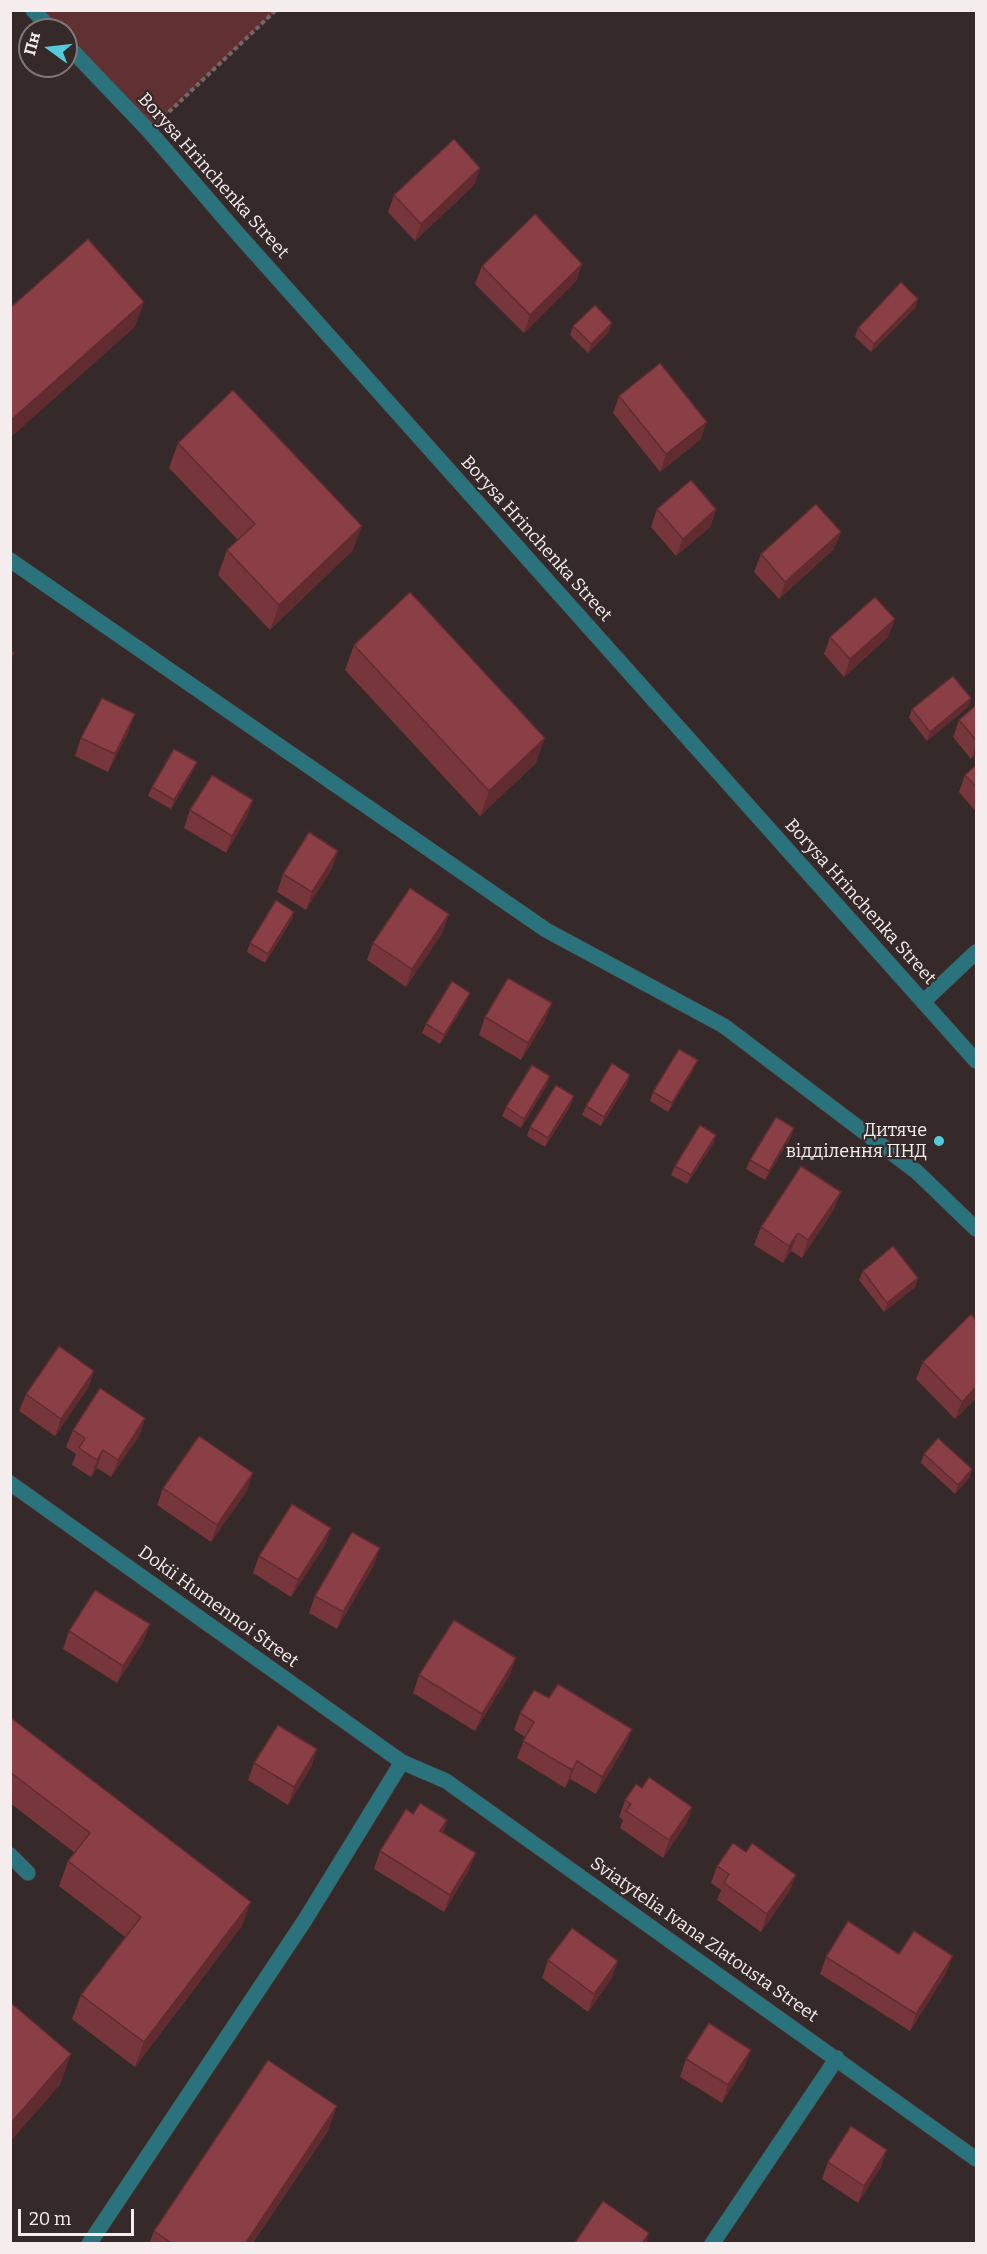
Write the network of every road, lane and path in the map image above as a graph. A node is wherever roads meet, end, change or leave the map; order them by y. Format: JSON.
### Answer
{"nodes":[{"id":1,"x":276,"y":10,"type":"edge"},
{"id":2,"x":78,"y":57,"type":"edge"},
{"id":3,"x":149,"y":131,"type":"junction"},
{"id":4,"x":10,"y":560,"type":"edge"},
{"id":5,"x":976,"y":952,"type":"edge"},
{"id":6,"x":923,"y":1002,"type":"junction"},
{"id":7,"x":976,"y":1061,"type":"edge"},
{"id":8,"x":976,"y":1228,"type":"edge"},
{"id":9,"x":10,"y":1483,"type":"edge"},
{"id":10,"x":402,"y":1762,"type":"junction"},
{"id":11,"x":10,"y":1855,"type":"edge"},
{"id":12,"x":28,"y":1872,"type":"dead end"},
{"id":13,"x":837,"y":2058,"type":"junction"},
{"id":14,"x":976,"y":2159,"type":"edge"},
{"id":15,"x":89,"y":2244,"type":"edge"},
{"id":16,"x":712,"y":2244,"type":"edge"}],
"edges":[{"from":1,"to":3,"type":"path"},
{"from":2,"to":3,"type":"street","name":"Borysa Hrinchenka Street"},
{"from":3,"to":6,"type":"street","name":"Borysa Hrinchenka Street"},
{"from":4,"to":8,"type":"street"},
{"from":5,"to":6,"type":"street"},
{"from":6,"to":7,"type":"street","name":"Borysa Hrinchenka Street"},
{"from":9,"to":10,"type":"street","name":"Dokii Humennoi Street"},
{"from":10,"to":13,"type":"street","name":"Sviatytelia Ivana Zlatousta Street"},
{"from":10,"to":15,"type":"street"},
{"from":11,"to":12,"type":"street"},
{"from":13,"to":14,"type":"street","name":"Sviatytelia Ivana Zlatousta Street"},
{"from":13,"to":16,"type":"street"}]}
